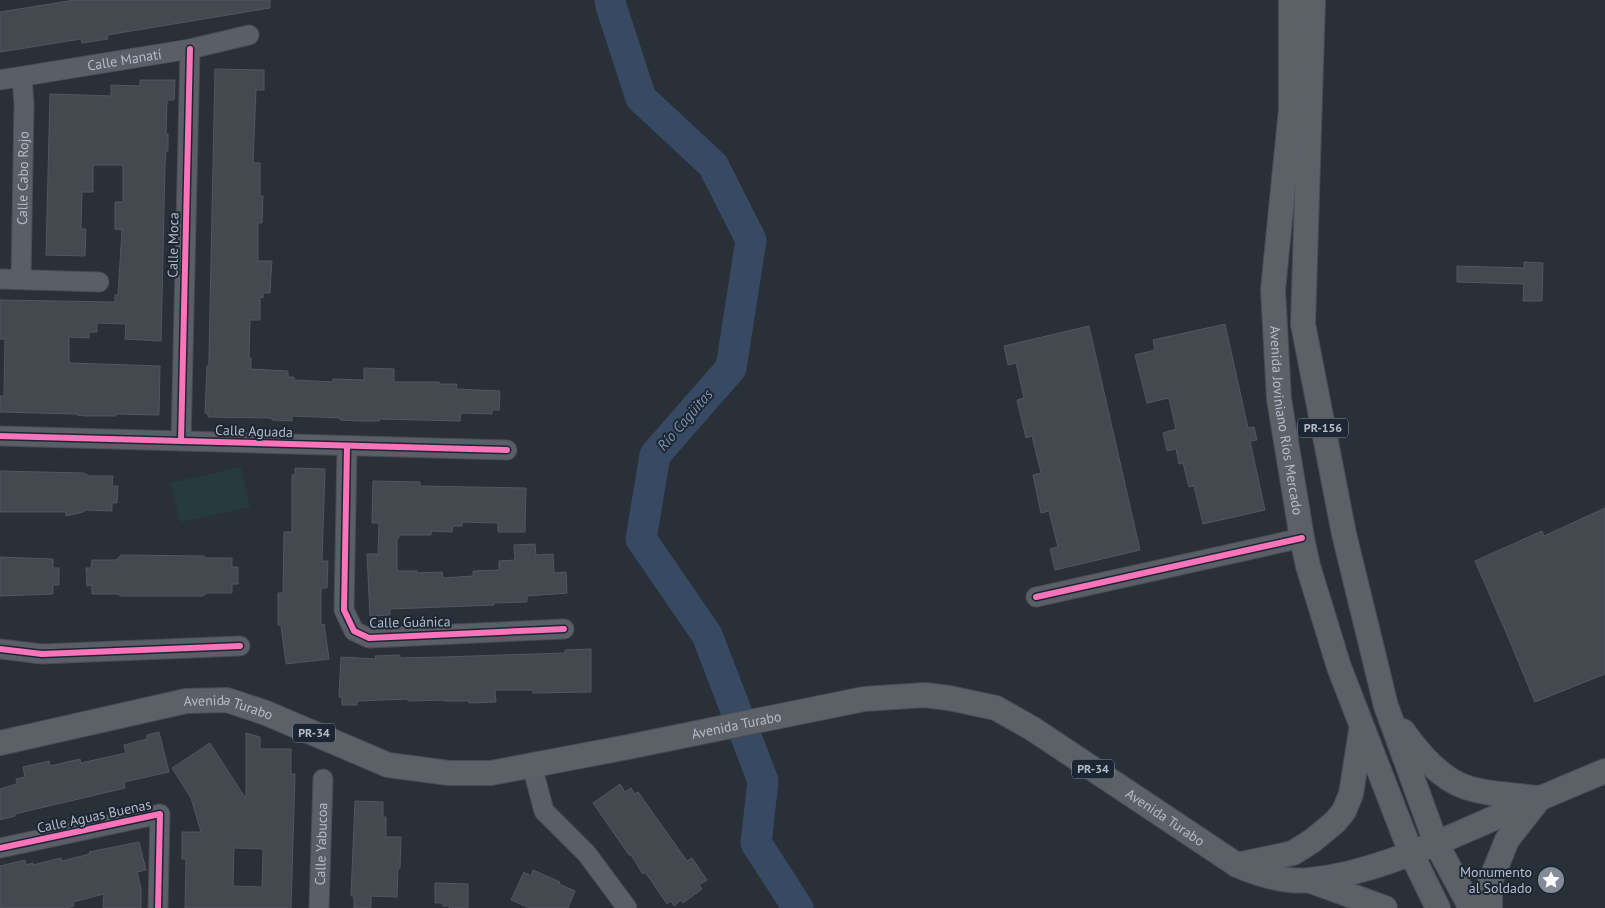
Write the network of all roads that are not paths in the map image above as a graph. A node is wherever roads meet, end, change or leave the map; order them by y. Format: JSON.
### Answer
{"nodes":[{"id":1,"x":1291,"y":0,"type":"edge"},
{"id":2,"x":1313,"y":0,"type":"edge"},
{"id":3,"x":249,"y":35,"type":"dead end"},
{"id":4,"x":190,"y":49,"type":"junction"},
{"id":5,"x":22,"y":77,"type":"junction"},
{"id":6,"x":0,"y":80,"type":"edge"},
{"id":7,"x":0,"y":279,"type":"edge"},
{"id":8,"x":21,"y":279,"type":"junction"},
{"id":9,"x":100,"y":282,"type":"dead end"},
{"id":10,"x":0,"y":436,"type":"edge"},
{"id":11,"x":181,"y":442,"type":"junction"},
{"id":12,"x":346,"y":447,"type":"junction"},
{"id":13,"x":508,"y":450,"type":"dead end"},
{"id":14,"x":1302,"y":538,"type":"junction"},
{"id":15,"x":1036,"y":597,"type":"dead end"},
{"id":16,"x":564,"y":629,"type":"dead end"},
{"id":17,"x":240,"y":646,"type":"dead end"},
{"id":18,"x":0,"y":649,"type":"edge"},
{"id":19,"x":1386,"y":706,"type":"junction"},
{"id":20,"x":1362,"y":729,"type":"junction"},
{"id":21,"x":0,"y":743,"type":"edge"},
{"id":22,"x":532,"y":766,"type":"junction"},
{"id":23,"x":1605,"y":771,"type":"edge"},
{"id":24,"x":323,"y":779,"type":"dead end"},
{"id":25,"x":1540,"y":798,"type":"junction"},
{"id":26,"x":1436,"y":843,"type":"junction"},
{"id":27,"x":0,"y":848,"type":"edge"},
{"id":28,"x":1411,"y":853,"type":"junction"},
{"id":29,"x":1237,"y":865,"type":"junction"},
{"id":30,"x":1309,"y":880,"type":"junction"},
{"id":31,"x":158,"y":908,"type":"edge"},
{"id":32,"x":320,"y":908,"type":"edge"},
{"id":33,"x":627,"y":908,"type":"edge"},
{"id":34,"x":1385,"y":908,"type":"edge"},
{"id":35,"x":1438,"y":908,"type":"edge"},
{"id":36,"x":1471,"y":908,"type":"edge"},
{"id":37,"x":1490,"y":908,"type":"edge"}],
"edges":[{"from":1,"to":14,"type":"main road","name":"Avenida Joviniano Ríos Mercado","number":"PR-156"},
{"from":2,"to":19,"type":"main road","name":"Avenida Joviniano Ríos Mercado","number":"PR-156"},
{"from":3,"to":4,"type":"street","name":"Calle Manatí"},
{"from":4,"to":5,"type":"street","name":"Calle Manatí"},
{"from":4,"to":11,"type":"street","name":"Calle Moca"},
{"from":5,"to":6,"type":"street","name":"Calle Manatí"},
{"from":5,"to":8,"type":"street","name":"Calle Cabo Rojo"},
{"from":7,"to":8,"type":"street"},
{"from":8,"to":9,"type":"street"},
{"from":10,"to":11,"type":"street","name":"Calle Aguada"},
{"from":11,"to":12,"type":"street","name":"Calle Aguada"},
{"from":12,"to":13,"type":"street","name":"Calle Aguada"},
{"from":12,"to":16,"type":"street","name":"Calle Guánica"},
{"from":14,"to":15,"type":"street"},
{"from":14,"to":20,"type":"main road","name":"Avenida Joviniano Ríos Mercado","number":"PR-156"},
{"from":17,"to":18,"type":"street"},
{"from":19,"to":25,"type":"main road"},
{"from":19,"to":26,"type":"main road","name":"Avenida Joviniano Ríos Mercado","number":"PR-156"},
{"from":20,"to":28,"type":"main road","name":"Avenida Joviniano Ríos Mercado","number":"PR-156"},
{"from":20,"to":29,"type":"main road"},
{"from":21,"to":22,"type":"main road","name":"Avenida Turabo","number":"PR-34"},
{"from":22,"to":29,"type":"main road","name":"Avenida Turabo","number":"PR-34"},
{"from":22,"to":33,"type":"street"},
{"from":23,"to":25,"type":"main road","number":"PR-34"},
{"from":24,"to":32,"type":"street","name":"Calle Yabucoa"},
{"from":25,"to":26,"type":"main road","number":"PR-34"},
{"from":25,"to":37,"type":"main road"},
{"from":26,"to":28,"type":"main road","name":"Avenida Turabo","number":"PR-34"},
{"from":26,"to":36,"type":"main road","name":"Avenida Joviniano Ríos Mercado","number":"PR-156"},
{"from":27,"to":31,"type":"street","name":"Calle Aguas Buenas"},
{"from":28,"to":30,"type":"main road","name":"Avenida Turabo","number":"PR-34"},
{"from":28,"to":35,"type":"main road","name":"Avenida Joviniano Ríos Mercado","number":"PR-156"},
{"from":29,"to":30,"type":"main road","name":"Avenida Turabo","number":"PR-34"},
{"from":30,"to":34,"type":"main road"}]}
